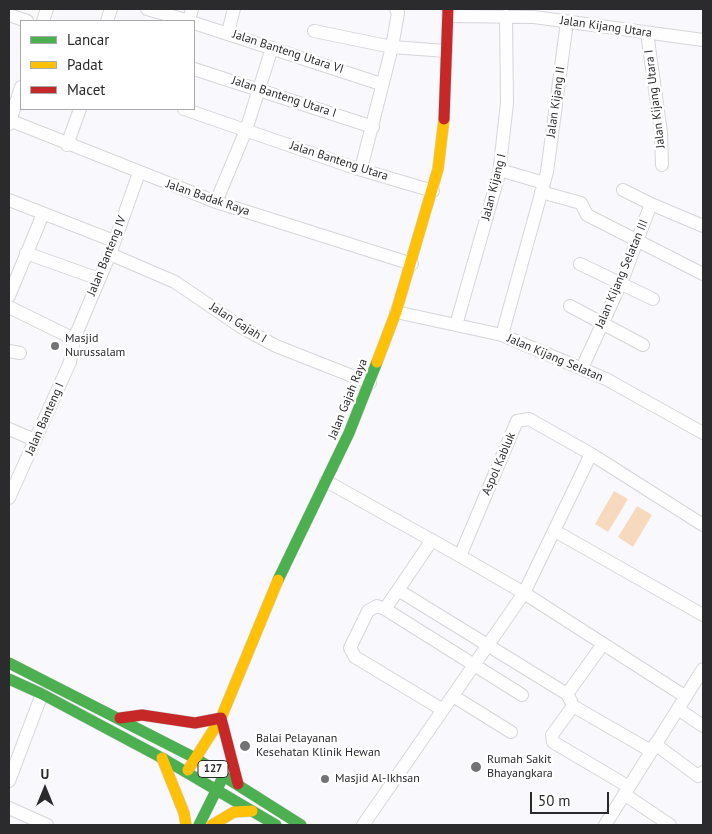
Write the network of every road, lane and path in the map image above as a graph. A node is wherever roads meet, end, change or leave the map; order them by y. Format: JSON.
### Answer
{"nodes":[{"id":1,"x":151,"y":9,"type":"edge"},
{"id":2,"x":234,"y":9,"type":"edge"},
{"id":3,"x":396,"y":9,"type":"edge"},
{"id":4,"x":448,"y":12,"type":"edge"},
{"id":5,"x":525,"y":13,"type":"edge"},
{"id":6,"x":9,"y":16,"type":"edge"},
{"id":7,"x":506,"y":16,"type":"junction"},
{"id":8,"x":23,"y":20,"type":"edge"},
{"id":9,"x":186,"y":20,"type":"edge"},
{"id":10,"x":567,"y":22,"type":"junction"},
{"id":11,"x":195,"y":23,"type":"edge"},
{"id":12,"x":314,"y":31,"type":"dead end"},
{"id":13,"x":228,"y":32,"type":"junction"},
{"id":14,"x":646,"y":33,"type":"junction"},
{"id":15,"x":703,"y":40,"type":"edge"},
{"id":16,"x":392,"y":47,"type":"junction"},
{"id":17,"x":272,"y":48,"type":"junction"},
{"id":18,"x":446,"y":51,"type":"junction"},
{"id":19,"x":195,"y":69,"type":"edge"},
{"id":20,"x":381,"y":84,"type":"junction"},
{"id":21,"x":260,"y":89,"type":"junction"},
{"id":22,"x":20,"y":91,"type":"edge"},
{"id":23,"x":80,"y":110,"type":"edge"},
{"id":24,"x":187,"y":110,"type":"edge"},
{"id":25,"x":9,"y":122,"type":"edge"},
{"id":26,"x":373,"y":127,"type":"junction"},
{"id":27,"x":246,"y":130,"type":"junction"},
{"id":28,"x":67,"y":145,"type":"junction"},
{"id":29,"x":662,"y":165,"type":"dead end"},
{"id":30,"x":361,"y":169,"type":"junction"},
{"id":31,"x":500,"y":170,"type":"junction"},
{"id":32,"x":139,"y":173,"type":"junction"},
{"id":33,"x":543,"y":187,"type":"junction"},
{"id":34,"x":623,"y":190,"type":"dead end"},
{"id":35,"x":433,"y":191,"type":"junction"},
{"id":36,"x":9,"y":200,"type":"edge"},
{"id":37,"x":216,"y":202,"type":"junction"},
{"id":38,"x":651,"y":204,"type":"junction"},
{"id":39,"x":43,"y":214,"type":"junction"},
{"id":40,"x":703,"y":226,"type":"edge"},
{"id":41,"x":637,"y":240,"type":"junction"},
{"id":42,"x":112,"y":248,"type":"junction"},
{"id":43,"x":26,"y":254,"type":"junction"},
{"id":44,"x":412,"y":264,"type":"junction"},
{"id":45,"x":580,"y":264,"type":"dead end"},
{"id":46,"x":703,"y":274,"type":"edge"},
{"id":47,"x":99,"y":280,"type":"junction"},
{"id":48,"x":621,"y":283,"type":"junction"},
{"id":49,"x":9,"y":296,"type":"edge"},
{"id":50,"x":653,"y":299,"type":"dead end"},
{"id":51,"x":570,"y":306,"type":"dead end"},
{"id":52,"x":9,"y":307,"type":"edge"},
{"id":53,"x":396,"y":312,"type":"junction"},
{"id":54,"x":602,"y":323,"type":"junction"},
{"id":55,"x":456,"y":325,"type":"junction"},
{"id":56,"x":502,"y":335,"type":"junction"},
{"id":57,"x":74,"y":338,"type":"junction"},
{"id":58,"x":643,"y":345,"type":"dead end"},
{"id":59,"x":582,"y":368,"type":"junction"},
{"id":60,"x":370,"y":383,"type":"junction"},
{"id":61,"x":9,"y":429,"type":"edge"},
{"id":62,"x":703,"y":433,"type":"edge"},
{"id":63,"x":35,"y":440,"type":"junction"},
{"id":64,"x":591,"y":454,"type":"junction"},
{"id":65,"x":326,"y":481,"type":"junction"},
{"id":66,"x":9,"y":498,"type":"edge"},
{"id":67,"x":703,"y":525,"type":"edge"},
{"id":68,"x":555,"y":531,"type":"junction"},
{"id":69,"x":432,"y":540,"type":"junction"},
{"id":70,"x":460,"y":556,"type":"junction"},
{"id":71,"x":398,"y":590,"type":"junction"},
{"id":72,"x":524,"y":593,"type":"junction"},
{"id":73,"x":385,"y":609,"type":"junction"},
{"id":74,"x":703,"y":615,"type":"edge"},
{"id":75,"x":603,"y":644,"type":"junction"},
{"id":76,"x":487,"y":645,"type":"junction"},
{"id":77,"x":9,"y":663,"type":"edge"},
{"id":78,"x":475,"y":665,"type":"junction"},
{"id":79,"x":703,"y":669,"type":"edge"},
{"id":80,"x":9,"y":679,"type":"edge"},
{"id":81,"x":42,"y":694,"type":"junction"},
{"id":82,"x":568,"y":694,"type":"junction"},
{"id":83,"x":522,"y":695,"type":"dead end"},
{"id":84,"x":453,"y":696,"type":"junction"},
{"id":85,"x":686,"y":697,"type":"junction"},
{"id":86,"x":573,"y":706,"type":"junction"},
{"id":87,"x":678,"y":709,"type":"junction"},
{"id":88,"x":443,"y":710,"type":"junction"},
{"id":89,"x":120,"y":718,"type":"junction"},
{"id":90,"x":221,"y":718,"type":"junction"},
{"id":91,"x":703,"y":726,"type":"edge"},
{"id":92,"x":511,"y":732,"type":"dead end"},
{"id":93,"x":653,"y":748,"type":"junction"},
{"id":94,"x":162,"y":758,"type":"junction"},
{"id":95,"x":195,"y":758,"type":"junction"},
{"id":96,"x":703,"y":772,"type":"edge"},
{"id":97,"x":187,"y":773,"type":"junction"},
{"id":98,"x":224,"y":775,"type":"junction"},
{"id":99,"x":9,"y":781,"type":"edge"},
{"id":100,"x":238,"y":784,"type":"junction"},
{"id":101,"x":216,"y":790,"type":"junction"},
{"id":102,"x":626,"y":790,"type":"junction"},
{"id":103,"x":9,"y":808,"type":"edge"},
{"id":104,"x":252,"y":811,"type":"junction"},
{"id":105,"x":47,"y":825,"type":"edge"},
{"id":106,"x":186,"y":825,"type":"edge"},
{"id":107,"x":199,"y":825,"type":"edge"},
{"id":108,"x":212,"y":825,"type":"edge"},
{"id":109,"x":276,"y":825,"type":"edge"},
{"id":110,"x":302,"y":825,"type":"edge"},
{"id":111,"x":363,"y":825,"type":"edge"},
{"id":112,"x":605,"y":825,"type":"edge"},
{"id":113,"x":670,"y":825,"type":"edge"}],
"edges":[{"from":1,"to":9,"type":"street"},
{"from":2,"to":13,"type":"street"},
{"from":3,"to":16,"type":"street"},
{"from":4,"to":7,"type":"street","name":"Jalan Kijang Utara"},
{"from":4,"to":18,"type":"main road","name":"Jalan Gajah Raya"},
{"from":5,"to":7,"type":"street","name":"Jalan Kijang Utara"},
{"from":5,"to":10,"type":"street","name":"Jalan Kijang Utara"},
{"from":6,"to":8,"type":"street"},
{"from":7,"to":31,"type":"street","name":"Jalan Kijang I"},
{"from":10,"to":14,"type":"street","name":"Jalan Kijang Utara"},
{"from":10,"to":33,"type":"street","name":"Jalan Kijang II"},
{"from":11,"to":13,"type":"street","name":"Jalan Banteng Utara VI"},
{"from":12,"to":16,"type":"street"},
{"from":13,"to":17,"type":"street","name":"Jalan Banteng Utara VI"},
{"from":14,"to":15,"type":"street","name":"Jalan Kijang Utara"},
{"from":14,"to":29,"type":"street","name":"Jalan Kijang Utara I"},
{"from":16,"to":18,"type":"street"},
{"from":16,"to":20,"type":"street"},
{"from":17,"to":20,"type":"street","name":"Jalan Banteng Utara VI"},
{"from":17,"to":21,"type":"street"},
{"from":18,"to":35,"type":"main road","name":"Jalan Gajah Raya"},
{"from":19,"to":21,"type":"street","name":"Jalan Banteng Utara I"},
{"from":20,"to":26,"type":"street"},
{"from":21,"to":26,"type":"street","name":"Jalan Banteng Utara I"},
{"from":21,"to":27,"type":"street"},
{"from":22,"to":25,"type":"street"},
{"from":23,"to":28,"type":"street"},
{"from":24,"to":27,"type":"street","name":"Jalan Banteng Utara"},
{"from":25,"to":28,"type":"street","name":"Jalan Badak Raya"},
{"from":26,"to":30,"type":"street"},
{"from":27,"to":30,"type":"street","name":"Jalan Banteng Utara"},
{"from":27,"to":37,"type":"street"},
{"from":28,"to":32,"type":"street","name":"Jalan Badak Raya"},
{"from":30,"to":35,"type":"street","name":"Jalan Banteng Utara"},
{"from":31,"to":33,"type":"street"},
{"from":31,"to":55,"type":"street","name":"Jalan Kijang I"},
{"from":32,"to":37,"type":"street","name":"Jalan Badak Raya"},
{"from":32,"to":42,"type":"street","name":"Jalan Banteng IV"},
{"from":33,"to":41,"type":"street"},
{"from":33,"to":56,"type":"street","name":"Jalan Kijang II"},
{"from":34,"to":38,"type":"street"},
{"from":35,"to":44,"type":"main road","name":"Jalan Gajah Raya"},
{"from":36,"to":39,"type":"street","name":"Jalan Gajah I"},
{"from":37,"to":44,"type":"street","name":"Jalan Badak Raya"},
{"from":38,"to":40,"type":"street","name":"Jalan Kijang Selatan III"},
{"from":38,"to":41,"type":"street","name":"Jalan Kijang Selatan III"},
{"from":39,"to":42,"type":"street","name":"Jalan Gajah I"},
{"from":39,"to":43,"type":"street"},
{"from":41,"to":46,"type":"street"},
{"from":41,"to":48,"type":"street","name":"Jalan Kijang Selatan III"},
{"from":42,"to":47,"type":"street","name":"Jalan Banteng IV"},
{"from":42,"to":60,"type":"street","name":"Jalan Gajah I"},
{"from":43,"to":47,"type":"street"},
{"from":43,"to":49,"type":"street"},
{"from":44,"to":53,"type":"main road","name":"Jalan Gajah Raya"},
{"from":45,"to":48,"type":"street"},
{"from":47,"to":57,"type":"street","name":"Jalan Banteng IV"},
{"from":48,"to":50,"type":"street"},
{"from":48,"to":54,"type":"street","name":"Jalan Kijang Selatan III"},
{"from":51,"to":54,"type":"street"},
{"from":52,"to":57,"type":"street"},
{"from":53,"to":55,"type":"street","name":"Jalan Kijang Selatan"},
{"from":53,"to":60,"type":"main road","name":"Jalan Gajah Raya"},
{"from":54,"to":58,"type":"street"},
{"from":54,"to":59,"type":"street","name":"Jalan Kijang Selatan III"},
{"from":55,"to":56,"type":"street","name":"Jalan Kijang Selatan"},
{"from":56,"to":59,"type":"street","name":"Jalan Kijang Selatan"},
{"from":57,"to":63,"type":"street","name":"Jalan Banteng I"},
{"from":59,"to":62,"type":"street","name":"Jalan Kijang Selatan"},
{"from":60,"to":65,"type":"main road","name":"Jalan Gajah Raya"},
{"from":61,"to":63,"type":"street"},
{"from":63,"to":66,"type":"street","name":"Jalan Banteng I"},
{"from":64,"to":67,"type":"street","name":"Aspol Kabluk"},
{"from":64,"to":68,"type":"street"},
{"from":64,"to":70,"type":"street","name":"Aspol Kabluk"},
{"from":65,"to":69,"type":"street"},
{"from":65,"to":90,"type":"main road","name":"Jalan Gajah Raya"},
{"from":68,"to":72,"type":"street"},
{"from":68,"to":74,"type":"street"},
{"from":69,"to":70,"type":"street"},
{"from":69,"to":71,"type":"street"},
{"from":70,"to":72,"type":"street"},
{"from":71,"to":73,"type":"street"},
{"from":71,"to":76,"type":"street"},
{"from":72,"to":75,"type":"street"},
{"from":72,"to":76,"type":"street"},
{"from":73,"to":78,"type":"street"},
{"from":73,"to":88,"type":"street"},
{"from":75,"to":82,"type":"street"},
{"from":75,"to":85,"type":"street"},
{"from":76,"to":78,"type":"street"},
{"from":76,"to":82,"type":"street"},
{"from":77,"to":89,"type":"main road"},
{"from":78,"to":83,"type":"street"},
{"from":78,"to":84,"type":"street"},
{"from":79,"to":85,"type":"street"},
{"from":80,"to":81,"type":"main road"},
{"from":81,"to":94,"type":"main road"},
{"from":81,"to":99,"type":"street"},
{"from":82,"to":86,"type":"street"},
{"from":84,"to":88,"type":"street"},
{"from":84,"to":92,"type":"street"},
{"from":85,"to":87,"type":"street"},
{"from":86,"to":93,"type":"street"},
{"from":86,"to":102,"type":"street"},
{"from":87,"to":91,"type":"street"},
{"from":87,"to":93,"type":"street"},
{"from":88,"to":111,"type":"street"},
{"from":89,"to":90,"type":"main road"},
{"from":89,"to":95,"type":"main road","number":"127"},
{"from":90,"to":95,"type":"main road","name":"Jalan Gajah Raya"},
{"from":90,"to":100,"type":"main road"},
{"from":93,"to":96,"type":"street"},
{"from":93,"to":102,"type":"street"},
{"from":94,"to":97,"type":"main road","number":"127"},
{"from":94,"to":106,"type":"main road"},
{"from":95,"to":97,"type":"main road","name":"Jalan Gajah Raya"},
{"from":95,"to":98,"type":"main road","number":"127"},
{"from":97,"to":101,"type":"main road","number":"127"},
{"from":98,"to":100,"type":"main road","number":"127"},
{"from":98,"to":101,"type":"main road"},
{"from":100,"to":110,"type":"main road","number":"127"},
{"from":101,"to":104,"type":"main road","number":"127"},
{"from":101,"to":107,"type":"main road"},
{"from":102,"to":112,"type":"street"},
{"from":102,"to":113,"type":"street"},
{"from":103,"to":105,"type":"street"},
{"from":104,"to":108,"type":"main road"},
{"from":104,"to":109,"type":"main road","number":"127"}]}
